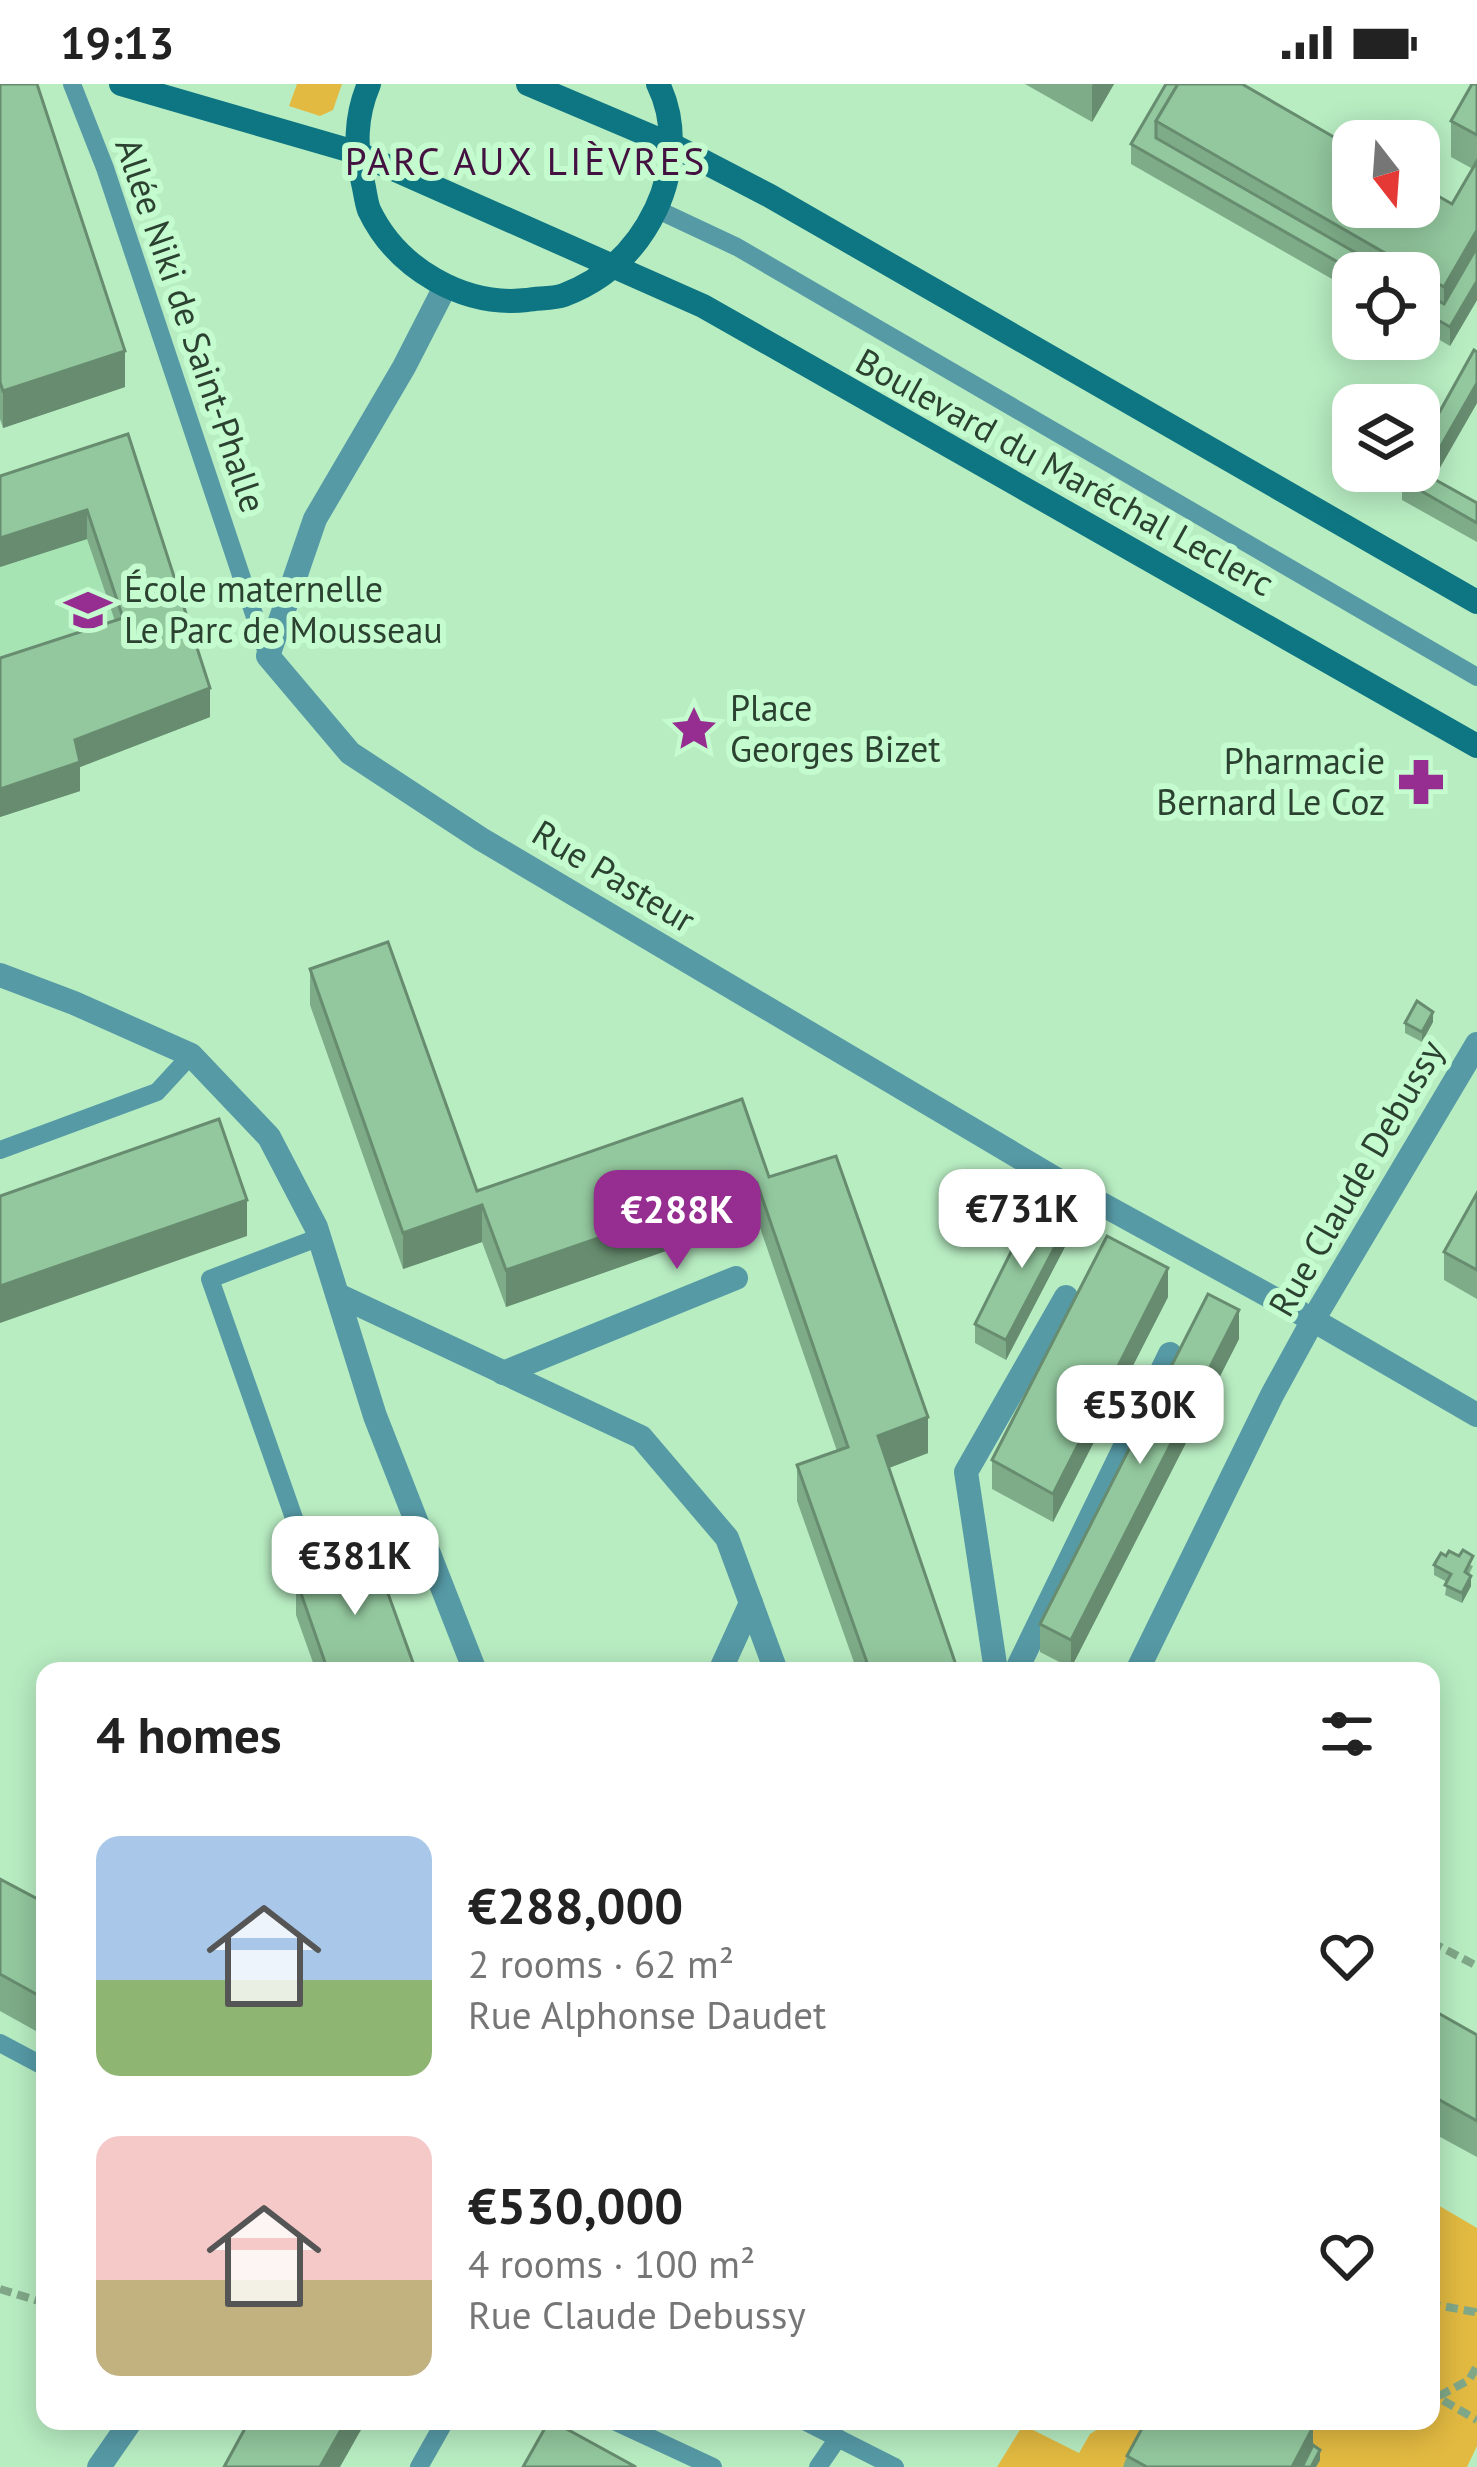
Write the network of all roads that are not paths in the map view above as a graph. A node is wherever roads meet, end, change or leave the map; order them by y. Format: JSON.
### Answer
{"nodes":[{"id":1,"x":72,"y":84,"type":"edge"},
{"id":2,"x":121,"y":84,"type":"edge"},
{"id":3,"x":369,"y":84,"type":"edge"},
{"id":4,"x":528,"y":84,"type":"edge"},
{"id":5,"x":658,"y":84,"type":"edge"},
{"id":6,"x":672,"y":146,"type":"junction"},
{"id":7,"x":356,"y":152,"type":"junction"},
{"id":8,"x":656,"y":209,"type":"junction"},
{"id":9,"x":615,"y":266,"type":"junction"},
{"id":10,"x":445,"y":287,"type":"junction"},
{"id":11,"x":1477,"y":602,"type":"edge"},
{"id":12,"x":268,"y":656,"type":"junction"},
{"id":13,"x":1477,"y":677,"type":"edge"},
{"id":14,"x":1477,"y":746,"type":"edge"},
{"id":15,"x":0,"y":975,"type":"edge"},
{"id":16,"x":1477,"y":1044,"type":"edge"},
{"id":17,"x":190,"y":1055,"type":"junction"},
{"id":18,"x":0,"y":1150,"type":"edge"},
{"id":19,"x":320,"y":1237,"type":"junction"},
{"id":20,"x":736,"y":1278,"type":"dead end"},
{"id":21,"x":338,"y":1295,"type":"junction"},
{"id":22,"x":1066,"y":1297,"type":"dead end"},
{"id":23,"x":1313,"y":1320,"type":"junction"},
{"id":24,"x":1170,"y":1354,"type":"dead end"},
{"id":25,"x":503,"y":1373,"type":"junction"},
{"id":26,"x":1477,"y":1414,"type":"edge"},
{"id":27,"x":428,"y":1552,"type":"junction"},
{"id":28,"x":751,"y":1603,"type":"junction"},
{"id":29,"x":471,"y":1662,"type":"edge"},
{"id":30,"x":724,"y":1662,"type":"edge"},
{"id":31,"x":773,"y":1662,"type":"edge"},
{"id":32,"x":995,"y":1662,"type":"edge"},
{"id":33,"x":1020,"y":1662,"type":"edge"},
{"id":34,"x":1141,"y":1662,"type":"edge"},
{"id":35,"x":0,"y":2043,"type":"edge"},
{"id":36,"x":36,"y":2062,"type":"edge"},
{"id":37,"x":125,"y":2430,"type":"edge"},
{"id":38,"x":441,"y":2430,"type":"edge"},
{"id":39,"x":633,"y":2430,"type":"edge"},
{"id":40,"x":822,"y":2430,"type":"edge"},
{"id":41,"x":838,"y":2438,"type":"junction"},
{"id":42,"x":885,"y":2465,"type":"edge"},
{"id":43,"x":99,"y":2467,"type":"edge"},
{"id":44,"x":419,"y":2467,"type":"edge"},
{"id":45,"x":713,"y":2467,"type":"edge"},
{"id":46,"x":818,"y":2467,"type":"edge"}],
"edges":[{"from":1,"to":12,"type":"lane","name":"Allée Niki de Saint-Phalle"},
{"from":2,"to":7,"type":"main road","name":"Boulevard du Maréchal Leclerc"},
{"from":3,"to":7,"type":"main road"},
{"from":4,"to":6,"type":"main road"},
{"from":5,"to":6,"type":"main road"},
{"from":6,"to":8,"type":"main road"},
{"from":6,"to":11,"type":"main road"},
{"from":7,"to":9,"type":"main road","name":"Boulevard du Maréchal Leclerc"},
{"from":7,"to":10,"type":"main road"},
{"from":8,"to":9,"type":"main road"},
{"from":8,"to":13,"type":"lane"},
{"from":9,"to":10,"type":"main road"},
{"from":9,"to":14,"type":"main road","name":"Boulevard du Maréchal Leclerc"},
{"from":10,"to":12,"type":"street"},
{"from":12,"to":23,"type":"street","name":"Rue Pasteur"},
{"from":15,"to":17,"type":"street"},
{"from":16,"to":23,"type":"street","name":"Rue Claude Debussy"},
{"from":17,"to":18,"type":"lane"},
{"from":17,"to":19,"type":"street"},
{"from":19,"to":21,"type":"street"},
{"from":19,"to":27,"type":"lane"},
{"from":20,"to":25,"type":"street"},
{"from":21,"to":25,"type":"street"},
{"from":21,"to":27,"type":"street"},
{"from":22,"to":32,"type":"street"},
{"from":23,"to":26,"type":"street","name":"Rue Pasteur"},
{"from":23,"to":34,"type":"street","name":"Rue Claude Debussy"},
{"from":24,"to":33,"type":"street"},
{"from":25,"to":28,"type":"street"},
{"from":27,"to":29,"type":"street"},
{"from":28,"to":30,"type":"street"},
{"from":28,"to":31,"type":"street"},
{"from":35,"to":36,"type":"lane"},
{"from":37,"to":43,"type":"street"},
{"from":38,"to":44,"type":"lane"},
{"from":39,"to":45,"type":"lane"},
{"from":40,"to":41,"type":"lane"},
{"from":41,"to":42,"type":"lane"},
{"from":41,"to":46,"type":"lane"}]}
